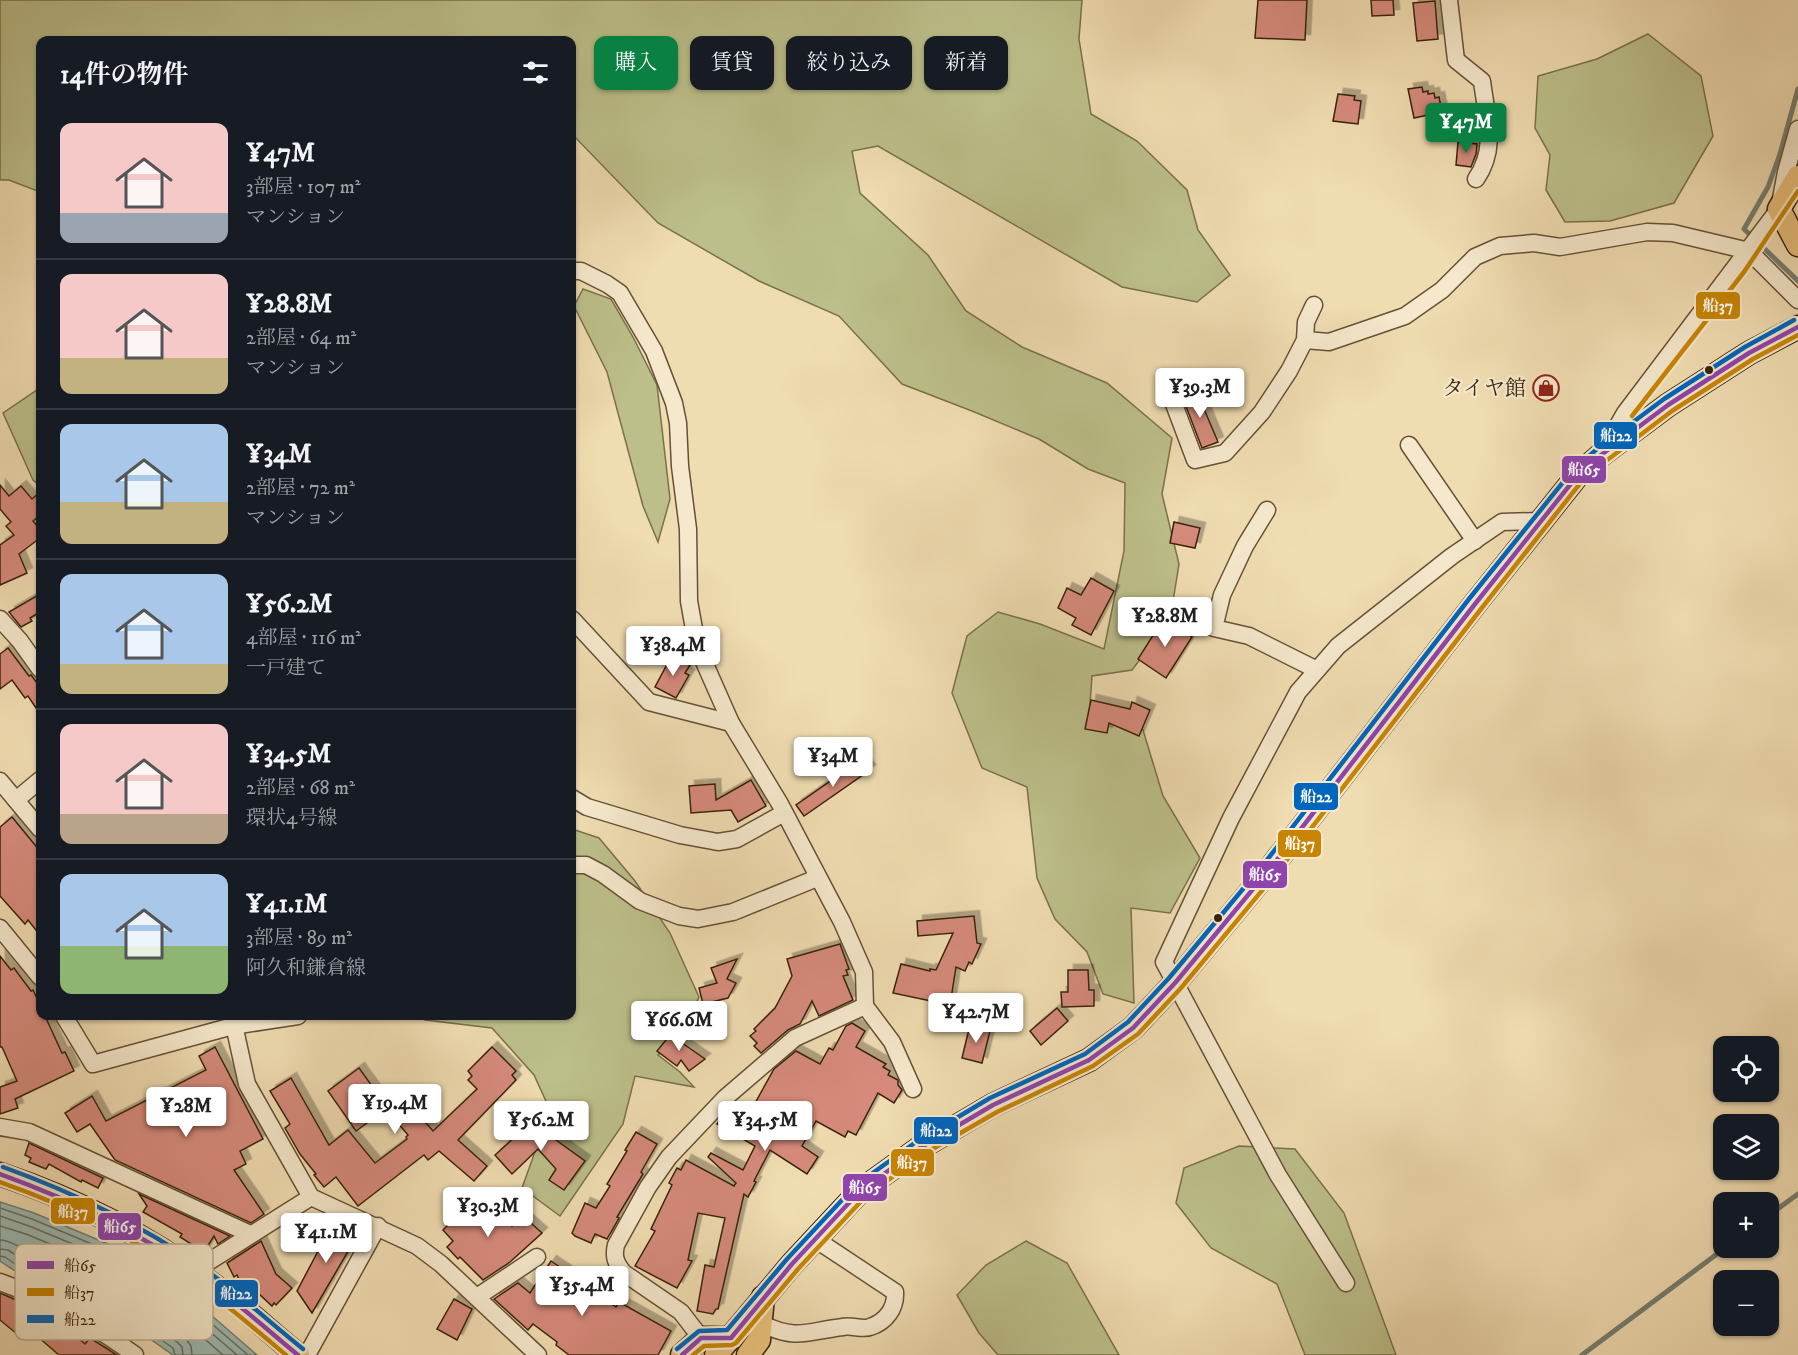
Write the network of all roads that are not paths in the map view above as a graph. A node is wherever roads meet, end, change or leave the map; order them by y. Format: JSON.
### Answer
{"nodes":[{"id":1,"x":1449,"y":0,"type":"edge"},
{"id":2,"x":1798,"y":129,"type":"edge"},
{"id":3,"x":1798,"y":177,"type":"edge"},
{"id":4,"x":1476,"y":179,"type":"dead end"},
{"id":5,"x":1779,"y":209,"type":"junction"},
{"id":6,"x":1754,"y":244,"type":"junction"},
{"id":7,"x":1798,"y":244,"type":"edge"},
{"id":8,"x":576,"y":274,"type":"edge"},
{"id":9,"x":1798,"y":300,"type":"edge"},
{"id":10,"x":1314,"y":305,"type":"dead end"},
{"id":11,"x":1798,"y":327,"type":"edge"},
{"id":12,"x":1305,"y":340,"type":"junction"},
{"id":13,"x":1169,"y":391,"type":"dead end"},
{"id":14,"x":1409,"y":445,"type":"dead end"},
{"id":15,"x":1601,"y":455,"type":"junction"},
{"id":16,"x":1267,"y":510,"type":"dead end"},
{"id":17,"x":1540,"y":520,"type":"junction"},
{"id":18,"x":1475,"y":541,"type":"junction"},
{"id":19,"x":0,"y":620,"type":"edge"},
{"id":20,"x":576,"y":623,"type":"edge"},
{"id":21,"x":36,"y":663,"type":"edge"},
{"id":22,"x":1317,"y":670,"type":"junction"},
{"id":23,"x":731,"y":723,"type":"junction"},
{"id":24,"x":0,"y":781,"type":"edge"},
{"id":25,"x":36,"y":783,"type":"edge"},
{"id":26,"x":16,"y":800,"type":"junction"},
{"id":27,"x":576,"y":800,"type":"edge"},
{"id":28,"x":784,"y":813,"type":"junction"},
{"id":29,"x":36,"y":824,"type":"edge"},
{"id":30,"x":576,"y":865,"type":"edge"},
{"id":31,"x":817,"y":878,"type":"junction"},
{"id":32,"x":0,"y":928,"type":"edge"},
{"id":33,"x":36,"y":972,"type":"edge"},
{"id":34,"x":1175,"y":983,"type":"junction"},
{"id":35,"x":865,"y":1006,"type":"junction"},
{"id":36,"x":66,"y":1020,"type":"edge"},
{"id":37,"x":232,"y":1021,"type":"edge"},
{"id":38,"x":913,"y":1089,"type":"dead end"},
{"id":39,"x":0,"y":1126,"type":"edge"},
{"id":40,"x":0,"y":1173,"type":"edge"},
{"id":41,"x":311,"y":1197,"type":"junction"},
{"id":42,"x":378,"y":1226,"type":"junction"},
{"id":43,"x":250,"y":1234,"type":"junction"},
{"id":44,"x":815,"y":1239,"type":"junction"},
{"id":45,"x":151,"y":1244,"type":"edge"},
{"id":46,"x":537,"y":1257,"type":"dead end"},
{"id":47,"x":213,"y":1258,"type":"edge"},
{"id":48,"x":0,"y":1282,"type":"edge"},
{"id":49,"x":1346,"y":1283,"type":"dead end"},
{"id":50,"x":213,"y":1285,"type":"edge"},
{"id":51,"x":15,"y":1288,"type":"edge"},
{"id":52,"x":477,"y":1297,"type":"junction"},
{"id":53,"x":763,"y":1297,"type":"junction"},
{"id":54,"x":762,"y":1324,"type":"junction"},
{"id":55,"x":700,"y":1338,"type":"junction"},
{"id":56,"x":111,"y":1340,"type":"edge"},
{"id":57,"x":723,"y":1346,"type":"edge"},
{"id":58,"x":135,"y":1355,"type":"edge"},
{"id":59,"x":298,"y":1355,"type":"edge"},
{"id":60,"x":307,"y":1355,"type":"edge"},
{"id":61,"x":538,"y":1355,"type":"edge"},
{"id":62,"x":682,"y":1355,"type":"edge"},
{"id":63,"x":748,"y":1355,"type":"edge"}],
"edges":[{"from":1,"to":4,"type":"street"},
{"from":2,"to":5,"type":"street"},
{"from":3,"to":5,"type":"main road"},
{"from":5,"to":6,"type":"street"},
{"from":5,"to":7,"type":"main road"},
{"from":6,"to":9,"type":"street"},
{"from":6,"to":12,"type":"street"},
{"from":6,"to":15,"type":"street"},
{"from":8,"to":23,"type":"street"},
{"from":10,"to":12,"type":"street"},
{"from":11,"to":15,"type":"main road"},
{"from":12,"to":13,"type":"street"},
{"from":14,"to":18,"type":"street"},
{"from":15,"to":17,"type":"main road"},
{"from":16,"to":22,"type":"street"},
{"from":17,"to":18,"type":"street"},
{"from":17,"to":34,"type":"main road"},
{"from":18,"to":22,"type":"street"},
{"from":19,"to":21,"type":"street"},
{"from":20,"to":23,"type":"street"},
{"from":22,"to":34,"type":"street"},
{"from":23,"to":28,"type":"street"},
{"from":24,"to":26,"type":"street"},
{"from":25,"to":26,"type":"street"},
{"from":26,"to":29,"type":"street"},
{"from":27,"to":28,"type":"street"},
{"from":28,"to":31,"type":"street"},
{"from":30,"to":31,"type":"street"},
{"from":31,"to":35,"type":"street"},
{"from":32,"to":33,"type":"street"},
{"from":34,"to":44,"type":"main road"},
{"from":34,"to":49,"type":"street"},
{"from":35,"to":38,"type":"street"},
{"from":35,"to":55,"type":"street"},
{"from":36,"to":37,"type":"street"},
{"from":37,"to":41,"type":"street"},
{"from":39,"to":43,"type":"street"},
{"from":40,"to":45,"type":"main road"},
{"from":41,"to":42,"type":"street"},
{"from":41,"to":43,"type":"street"},
{"from":42,"to":52,"type":"street"},
{"from":42,"to":60,"type":"street"},
{"from":43,"to":47,"type":"street"},
{"from":44,"to":53,"type":"main road"},
{"from":44,"to":54,"type":"street"},
{"from":46,"to":52,"type":"street"},
{"from":48,"to":51,"type":"street"},
{"from":50,"to":59,"type":"main road"},
{"from":52,"to":61,"type":"street"},
{"from":53,"to":54,"type":"main road"},
{"from":53,"to":57,"type":"main road"},
{"from":54,"to":63,"type":"main road"},
{"from":55,"to":57,"type":"main road"},
{"from":55,"to":62,"type":"main road"},
{"from":56,"to":58,"type":"street"}]}
